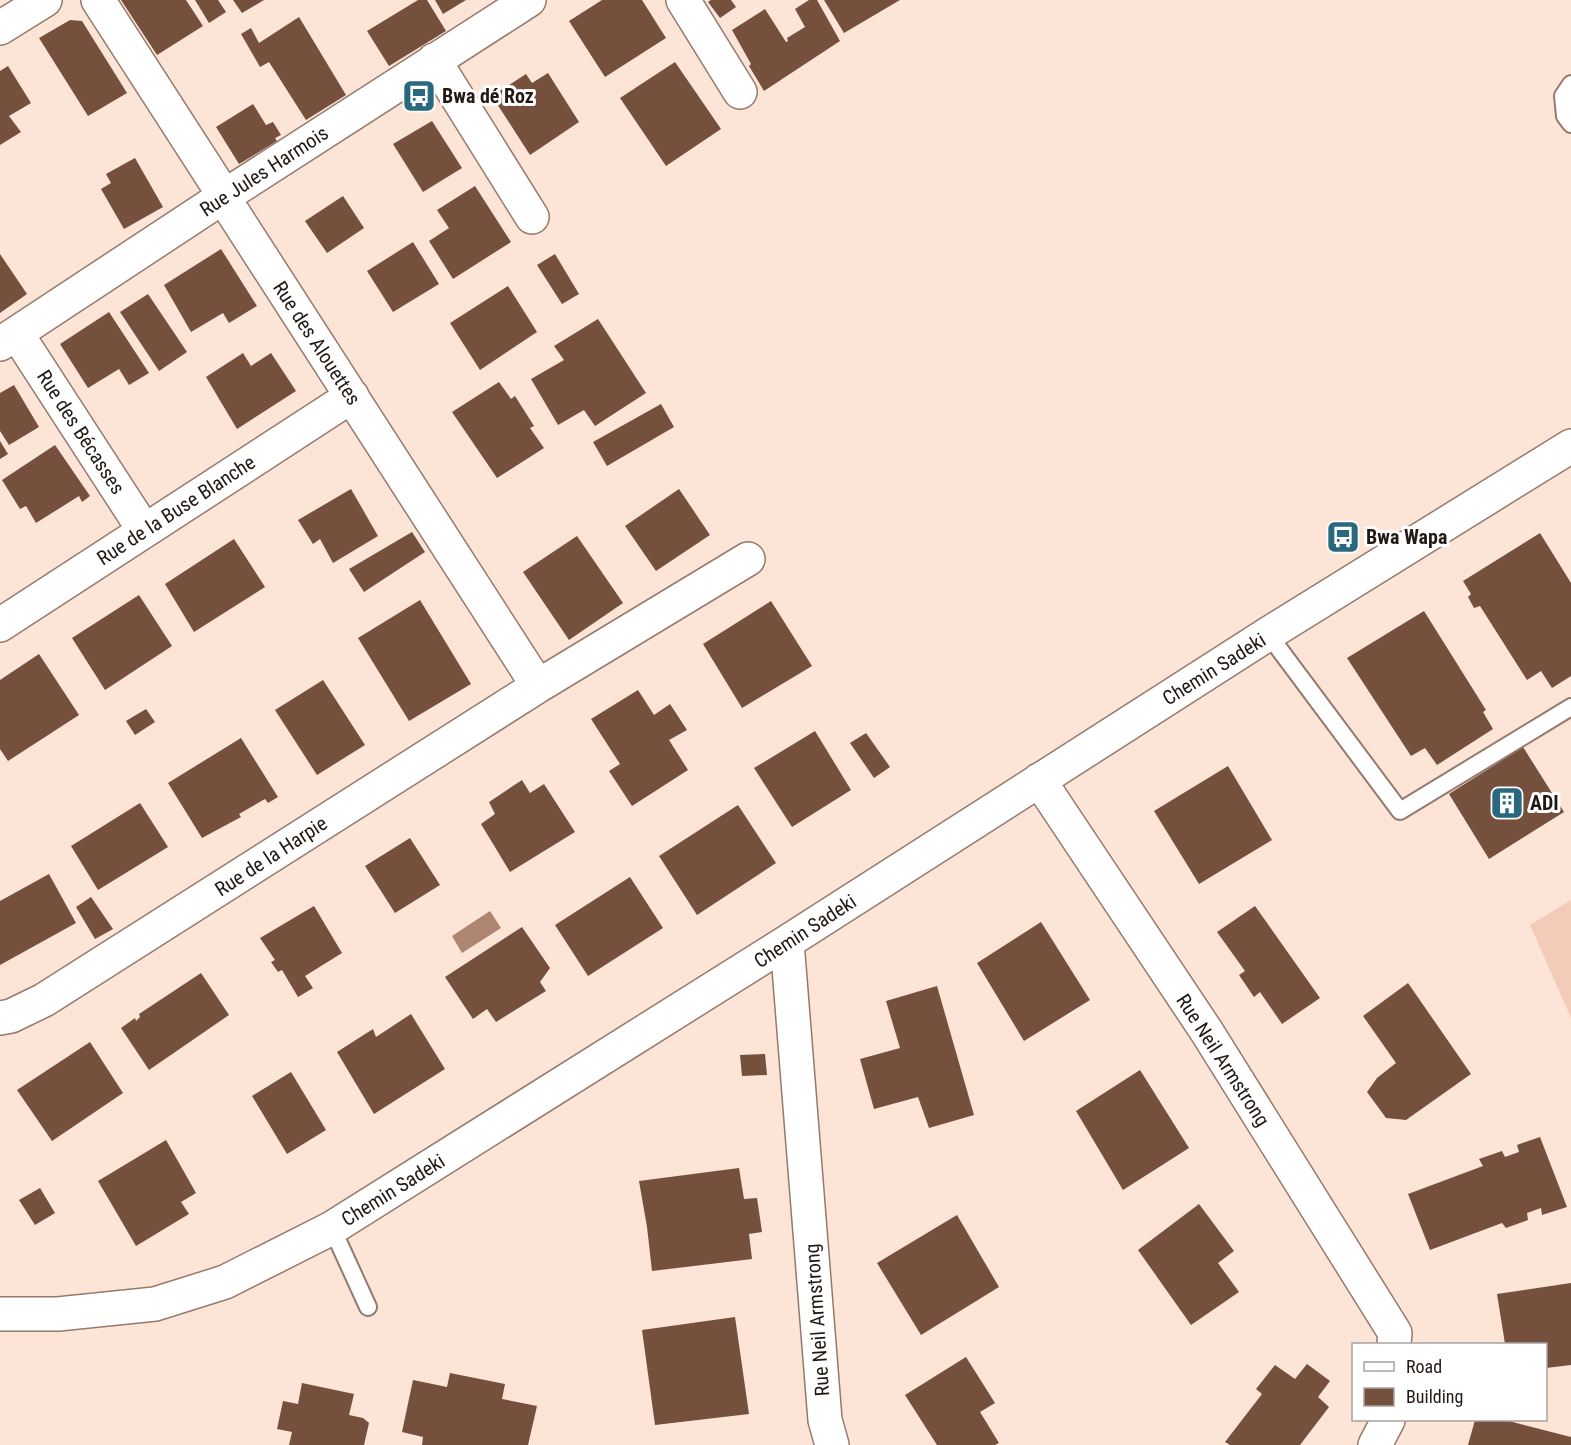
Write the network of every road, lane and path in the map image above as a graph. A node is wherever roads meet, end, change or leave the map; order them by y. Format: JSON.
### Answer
{"nodes":[{"id":1,"x":45,"y":0,"type":"edge"},
{"id":2,"x":98,"y":0,"type":"edge"},
{"id":3,"x":529,"y":0,"type":"edge"},
{"id":4,"x":682,"y":0,"type":"edge"},
{"id":5,"x":0,"y":28,"type":"edge"},
{"id":6,"x":434,"y":60,"type":"junction"},
{"id":7,"x":1571,"y":84,"type":"edge"},
{"id":8,"x":740,"y":92,"type":"dead end"},
{"id":9,"x":1571,"y":124,"type":"edge"},
{"id":10,"x":223,"y":197,"type":"junction"},
{"id":11,"x":532,"y":217,"type":"dead end"},
{"id":12,"x":9,"y":339,"type":"edge"},
{"id":13,"x":352,"y":396,"type":"junction"},
{"id":14,"x":1571,"y":446,"type":"edge"},
{"id":15,"x":144,"y":530,"type":"junction"},
{"id":16,"x":748,"y":559,"type":"dead end"},
{"id":17,"x":0,"y":625,"type":"edge"},
{"id":18,"x":1268,"y":634,"type":"junction"},
{"id":19,"x":538,"y":686,"type":"junction"},
{"id":20,"x":1571,"y":707,"type":"edge"},
{"id":21,"x":1039,"y":780,"type":"junction"},
{"id":22,"x":787,"y":942,"type":"junction"},
{"id":23,"x":0,"y":1018,"type":"edge"},
{"id":24,"x":332,"y":1228,"type":"junction"},
{"id":25,"x":368,"y":1306,"type":"dead end"},
{"id":26,"x":0,"y":1314,"type":"edge"},
{"id":27,"x":1394,"y":1343,"type":"edge"},
{"id":28,"x":1387,"y":1421,"type":"edge"},
{"id":29,"x":832,"y":1445,"type":"edge"},
{"id":30,"x":1375,"y":1445,"type":"edge"}],
"edges":[{"from":1,"to":5,"type":"street"},
{"from":2,"to":10,"type":"street","name":"Rue des Alouettes"},
{"from":3,"to":6,"type":"street","name":"Rue Jules Harmois"},
{"from":4,"to":8,"type":"street"},
{"from":6,"to":10,"type":"street","name":"Rue Jules Harmois"},
{"from":6,"to":11,"type":"street"},
{"from":7,"to":9,"type":"lane"},
{"from":10,"to":12,"type":"street","name":"Rue Jules Harmois"},
{"from":10,"to":13,"type":"street","name":"Rue des Alouettes"},
{"from":12,"to":15,"type":"street","name":"Rue des Bécasses"},
{"from":13,"to":15,"type":"street","name":"Rue de la Buse Blanche"},
{"from":13,"to":19,"type":"street","name":"Rue des Alouettes"},
{"from":14,"to":18,"type":"street","name":"Chemin Sadeki"},
{"from":15,"to":17,"type":"street","name":"Rue de la Buse Blanche"},
{"from":16,"to":19,"type":"street","name":"Rue de la Harpie"},
{"from":18,"to":20,"type":"lane"},
{"from":18,"to":21,"type":"street","name":"Chemin Sadeki"},
{"from":19,"to":23,"type":"street","name":"Rue de la Harpie"},
{"from":21,"to":22,"type":"street","name":"Chemin Sadeki"},
{"from":21,"to":27,"type":"street","name":"Rue Neil Armstrong"},
{"from":22,"to":24,"type":"street","name":"Chemin Sadeki"},
{"from":22,"to":29,"type":"street","name":"Rue Neil Armstrong"},
{"from":24,"to":25,"type":"lane"},
{"from":24,"to":26,"type":"street","name":"Chemin Sadeki"},
{"from":28,"to":30,"type":"street"}]}
